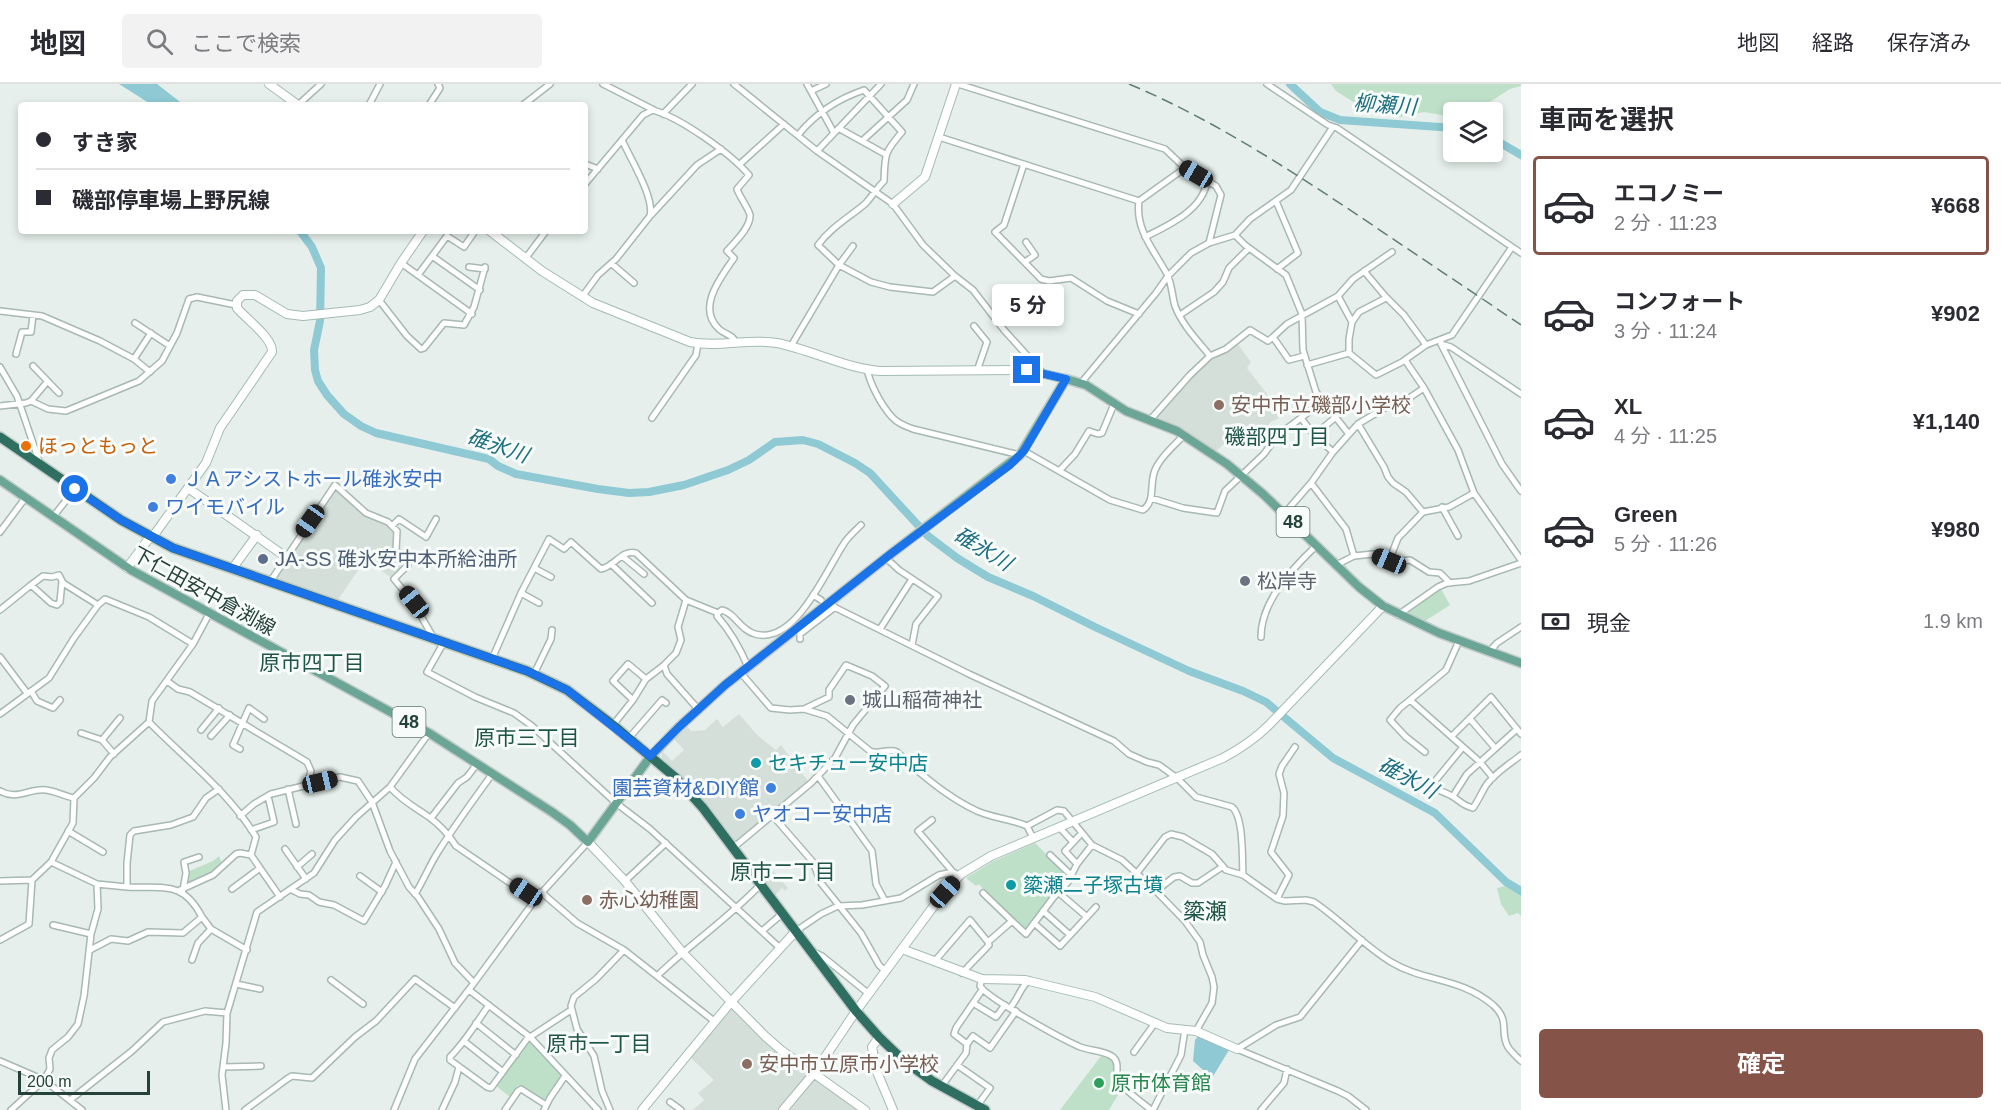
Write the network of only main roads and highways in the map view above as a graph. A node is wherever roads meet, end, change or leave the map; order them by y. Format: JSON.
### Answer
{"nodes":[{"id":1,"x":0,"y":437,"type":"edge"},
{"id":2,"x":0,"y":480,"type":"edge"},
{"id":3,"x":1518,"y":662,"type":"edge"},
{"id":4,"x":650,"y":756,"type":"junction"},
{"id":5,"x":981,"y":1108,"type":"edge"}],
"edges":[{"from":1,"to":4,"type":"highway"},
{"from":2,"to":4,"type":"main road","name":"下仁田安中倉渕線","number":"48"},
{"from":3,"to":4,"type":"main road","number":"48"},
{"from":4,"to":5,"type":"highway"}]}
